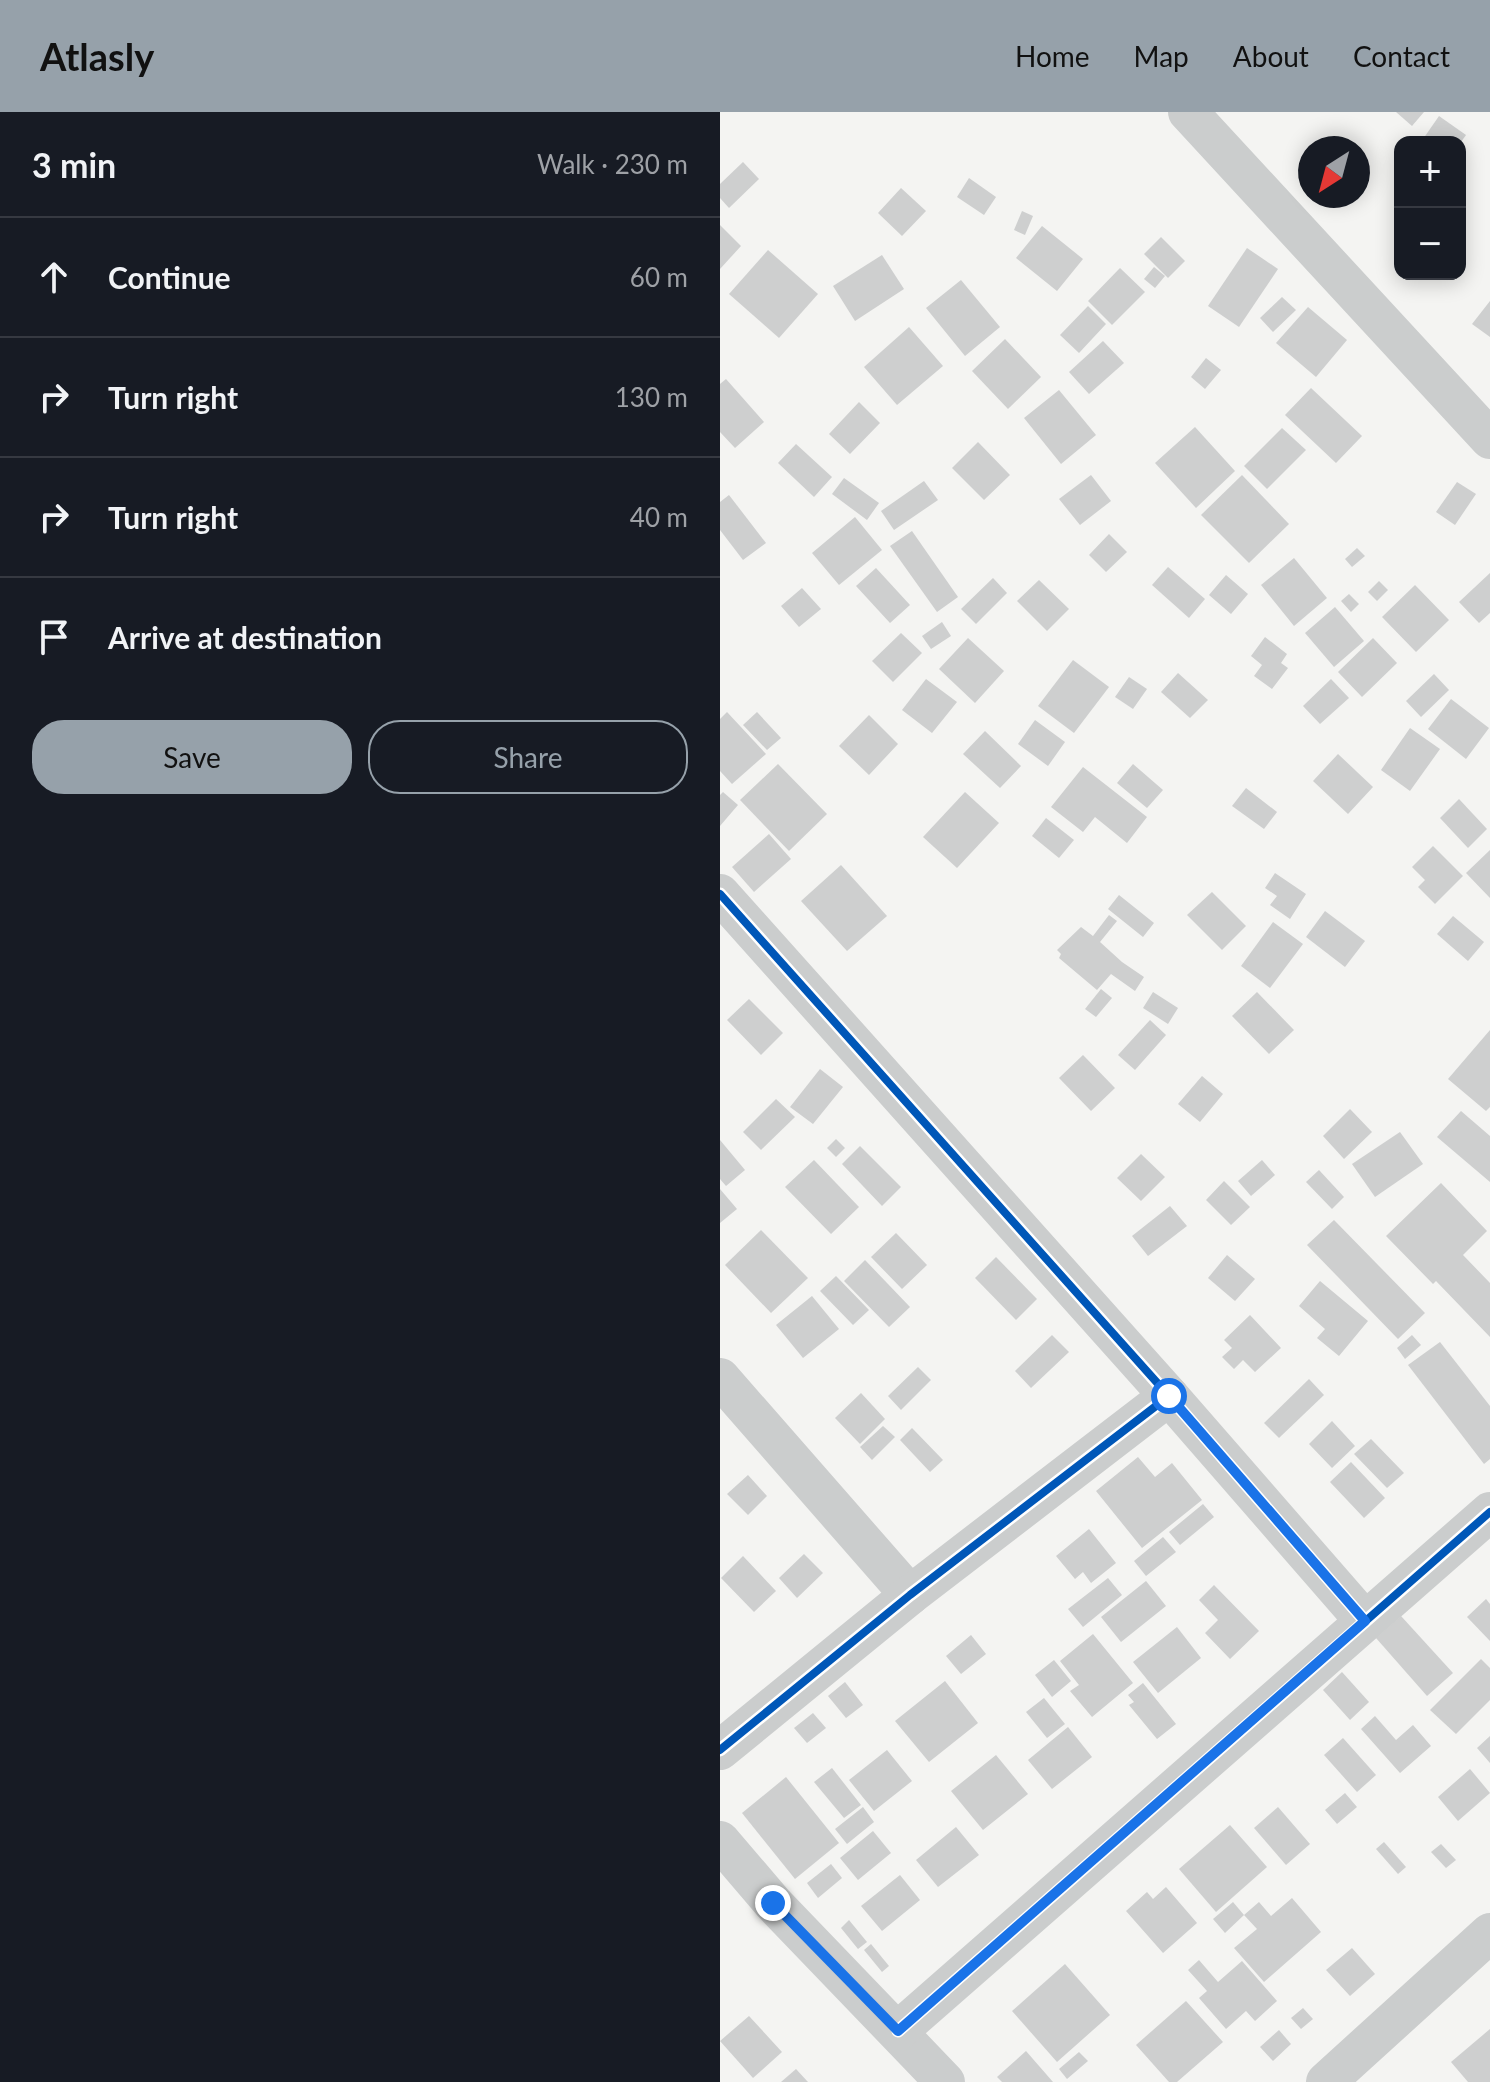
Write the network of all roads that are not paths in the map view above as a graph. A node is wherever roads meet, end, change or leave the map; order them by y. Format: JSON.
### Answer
{"nodes":[{"id":1,"x":1188,"y":112,"type":"edge"},
{"id":2,"x":1490,"y":439,"type":"edge"},
{"id":3,"x":720,"y":894,"type":"edge"},
{"id":4,"x":720,"y":1378,"type":"edge"},
{"id":5,"x":1169,"y":1396,"type":"junction"},
{"id":6,"x":1490,"y":1512,"type":"edge"},
{"id":7,"x":910,"y":1595,"type":"junction"},
{"id":8,"x":1365,"y":1621,"type":"junction"},
{"id":9,"x":720,"y":1750,"type":"edge"},
{"id":10,"x":720,"y":1841,"type":"edge"},
{"id":11,"x":1490,"y":1933,"type":"edge"},
{"id":12,"x":898,"y":2031,"type":"junction"},
{"id":13,"x":945,"y":2082,"type":"edge"},
{"id":14,"x":1326,"y":2082,"type":"edge"}],
"edges":[{"from":1,"to":2,"type":"street"},
{"from":3,"to":5,"type":"street"},
{"from":4,"to":7,"type":"street"},
{"from":5,"to":7,"type":"street"},
{"from":5,"to":8,"type":"street"},
{"from":6,"to":8,"type":"street"},
{"from":7,"to":9,"type":"street"},
{"from":8,"to":12,"type":"street"},
{"from":10,"to":12,"type":"street"},
{"from":11,"to":14,"type":"street"},
{"from":12,"to":13,"type":"street"}]}
